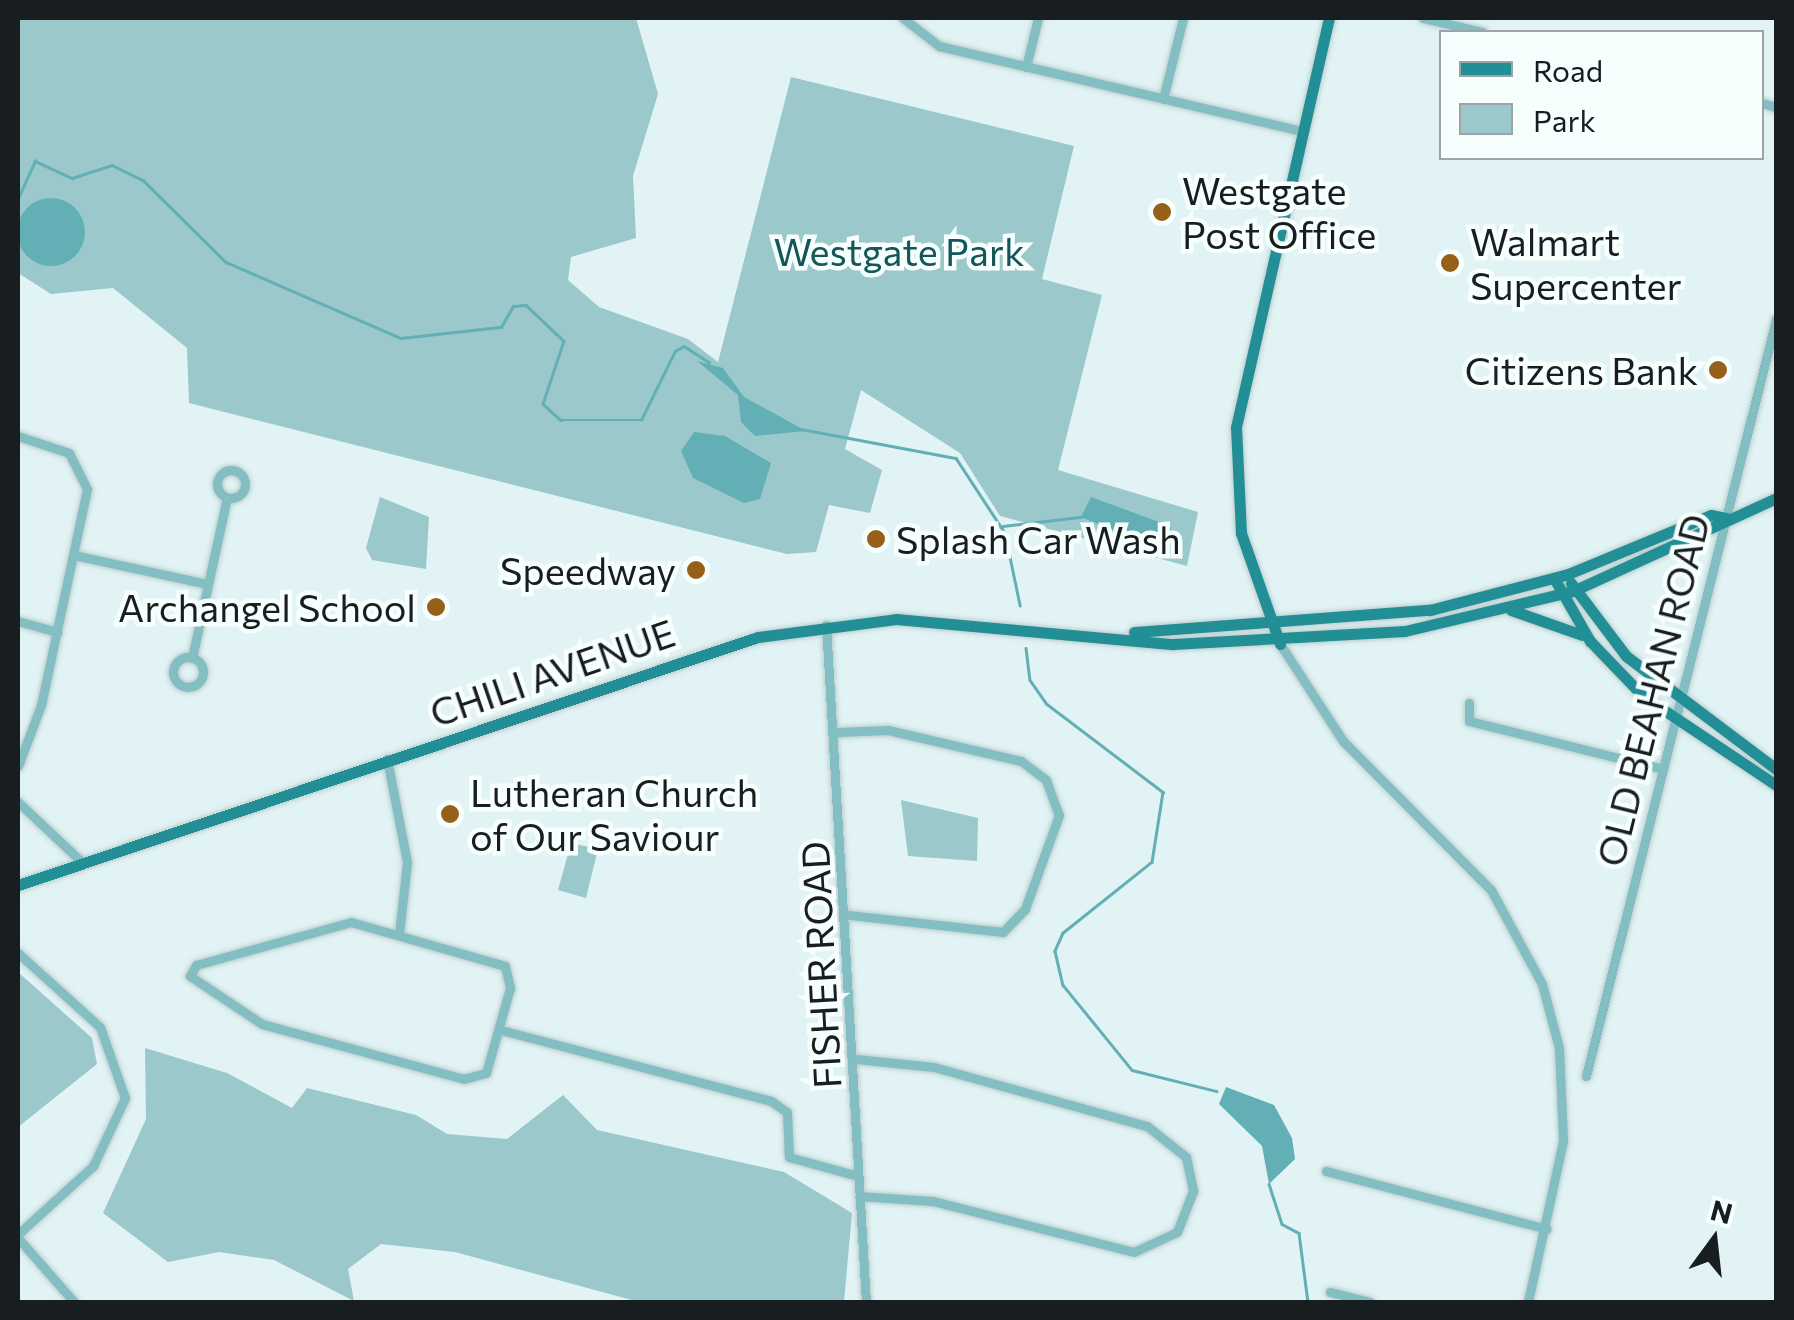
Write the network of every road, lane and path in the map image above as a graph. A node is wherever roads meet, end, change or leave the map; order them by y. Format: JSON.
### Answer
{"nodes":[{"id":1,"x":903,"y":18,"type":"edge"},
{"id":2,"x":1038,"y":18,"type":"edge"},
{"id":3,"x":1183,"y":18,"type":"edge"},
{"id":4,"x":1328,"y":18,"type":"edge"},
{"id":5,"x":1422,"y":18,"type":"edge"},
{"id":6,"x":1473,"y":30,"type":"edge"},
{"id":7,"x":1026,"y":67,"type":"junction"},
{"id":8,"x":1163,"y":99,"type":"junction"},
{"id":9,"x":1300,"y":131,"type":"junction"},
{"id":10,"x":1776,"y":319,"type":"edge"},
{"id":11,"x":18,"y":436,"type":"edge"},
{"id":12,"x":227,"y":498,"type":"dead end"},
{"id":13,"x":1776,"y":498,"type":"edge"},
{"id":14,"x":1727,"y":518,"type":"junction"},
{"id":15,"x":74,"y":556,"type":"junction"},
{"id":16,"x":1568,"y":574,"type":"junction"},
{"id":17,"x":1554,"y":578,"type":"junction"},
{"id":18,"x":208,"y":584,"type":"junction"},
{"id":19,"x":1567,"y":593,"type":"junction"},
{"id":20,"x":1502,"y":609,"type":"junction"},
{"id":21,"x":18,"y":621,"type":"edge"},
{"id":22,"x":826,"y":625,"type":"junction"},
{"id":23,"x":1273,"y":628,"type":"junction"},
{"id":24,"x":57,"y":632,"type":"junction"},
{"id":25,"x":1124,"y":634,"type":"junction"},
{"id":26,"x":1590,"y":641,"type":"junction"},
{"id":27,"x":1280,"y":644,"type":"junction"},
{"id":28,"x":192,"y":658,"type":"dead end"},
{"id":29,"x":1469,"y":702,"type":"dead end"},
{"id":30,"x":1682,"y":706,"type":"junction"},
{"id":31,"x":1678,"y":725,"type":"junction"},
{"id":32,"x":838,"y":732,"type":"junction"},
{"id":33,"x":386,"y":759,"type":"junction"},
{"id":34,"x":18,"y":766,"type":"edge"},
{"id":35,"x":1663,"y":769,"type":"junction"},
{"id":36,"x":1776,"y":769,"type":"edge"},
{"id":37,"x":1776,"y":785,"type":"edge"},
{"id":38,"x":18,"y":802,"type":"edge"},
{"id":39,"x":82,"y":863,"type":"junction"},
{"id":40,"x":18,"y":885,"type":"edge"},
{"id":41,"x":848,"y":915,"type":"junction"},
{"id":42,"x":399,"y":934,"type":"junction"},
{"id":43,"x":18,"y":953,"type":"edge"},
{"id":44,"x":501,"y":1030,"type":"junction"},
{"id":45,"x":856,"y":1059,"type":"junction"},
{"id":46,"x":1586,"y":1076,"type":"dead end"},
{"id":47,"x":1326,"y":1171,"type":"dead end"},
{"id":48,"x":858,"y":1176,"type":"junction"},
{"id":49,"x":859,"y":1196,"type":"junction"},
{"id":50,"x":1547,"y":1229,"type":"junction"},
{"id":51,"x":18,"y":1236,"type":"edge"},
{"id":52,"x":1330,"y":1292,"type":"dead end"},
{"id":53,"x":74,"y":1302,"type":"edge"},
{"id":54,"x":866,"y":1302,"type":"edge"},
{"id":55,"x":1370,"y":1302,"type":"edge"},
{"id":56,"x":1528,"y":1302,"type":"edge"}],
"edges":[{"from":1,"to":7,"type":"street"},
{"from":2,"to":7,"type":"street"},
{"from":3,"to":8,"type":"street"},
{"from":4,"to":9,"type":"main road"},
{"from":5,"to":6,"type":"street"},
{"from":7,"to":8,"type":"street"},
{"from":8,"to":9,"type":"street"},
{"from":9,"to":23,"type":"main road"},
{"from":10,"to":14,"type":"street","name":"OLD BEAHAN ROAD"},
{"from":11,"to":15,"type":"street"},
{"from":12,"to":18,"type":"street"},
{"from":13,"to":14,"type":"main road","name":"CHILI AVENUE"},
{"from":14,"to":16,"type":"main road","name":"CHILI AVENUE"},
{"from":14,"to":19,"type":"main road","name":"CHILI AVENUE"},
{"from":14,"to":30,"type":"street","name":"OLD BEAHAN ROAD"},
{"from":15,"to":18,"type":"street"},
{"from":15,"to":24,"type":"street"},
{"from":16,"to":17,"type":"main road","name":"CHILI AVENUE"},
{"from":16,"to":19,"type":"main road"},
{"from":17,"to":19,"type":"main road"},
{"from":17,"to":23,"type":"main road","name":"CHILI AVENUE"},
{"from":18,"to":28,"type":"street"},
{"from":19,"to":20,"type":"main road","name":"CHILI AVENUE"},
{"from":19,"to":26,"type":"main road"},
{"from":19,"to":30,"type":"main road"},
{"from":20,"to":26,"type":"main road"},
{"from":20,"to":27,"type":"main road","name":"CHILI AVENUE"},
{"from":21,"to":24,"type":"street"},
{"from":22,"to":25,"type":"main road","name":"CHILI AVENUE"},
{"from":22,"to":32,"type":"street","name":"FISHER ROAD"},
{"from":22,"to":33,"type":"main road","name":"CHILI AVENUE"},
{"from":23,"to":25,"type":"main road","name":"CHILI AVENUE"},
{"from":23,"to":27,"type":"main road"},
{"from":24,"to":34,"type":"street"},
{"from":25,"to":27,"type":"main road","name":"CHILI AVENUE"},
{"from":26,"to":31,"type":"main road"},
{"from":27,"to":50,"type":"street"},
{"from":29,"to":35,"type":"street"},
{"from":30,"to":31,"type":"street","name":"OLD BEAHAN ROAD"},
{"from":30,"to":36,"type":"main road"},
{"from":31,"to":35,"type":"street","name":"OLD BEAHAN ROAD"},
{"from":31,"to":37,"type":"main road"},
{"from":32,"to":41,"type":"street","name":"FISHER ROAD"},
{"from":32,"to":41,"type":"street"},
{"from":33,"to":39,"type":"main road","name":"CHILI AVENUE"},
{"from":33,"to":42,"type":"street"},
{"from":35,"to":46,"type":"street","name":"OLD BEAHAN ROAD"},
{"from":38,"to":39,"type":"street"},
{"from":39,"to":40,"type":"main road","name":"CHILI AVENUE"},
{"from":41,"to":45,"type":"street","name":"FISHER ROAD"},
{"from":42,"to":44,"type":"street"},
{"from":42,"to":44,"type":"street"},
{"from":43,"to":51,"type":"street"},
{"from":44,"to":48,"type":"street"},
{"from":45,"to":48,"type":"street","name":"FISHER ROAD"},
{"from":45,"to":49,"type":"street"},
{"from":47,"to":50,"type":"street"},
{"from":48,"to":49,"type":"street","name":"FISHER ROAD"},
{"from":49,"to":54,"type":"street","name":"FISHER ROAD"},
{"from":50,"to":56,"type":"street"},
{"from":51,"to":53,"type":"street"},
{"from":52,"to":55,"type":"street"}]}
